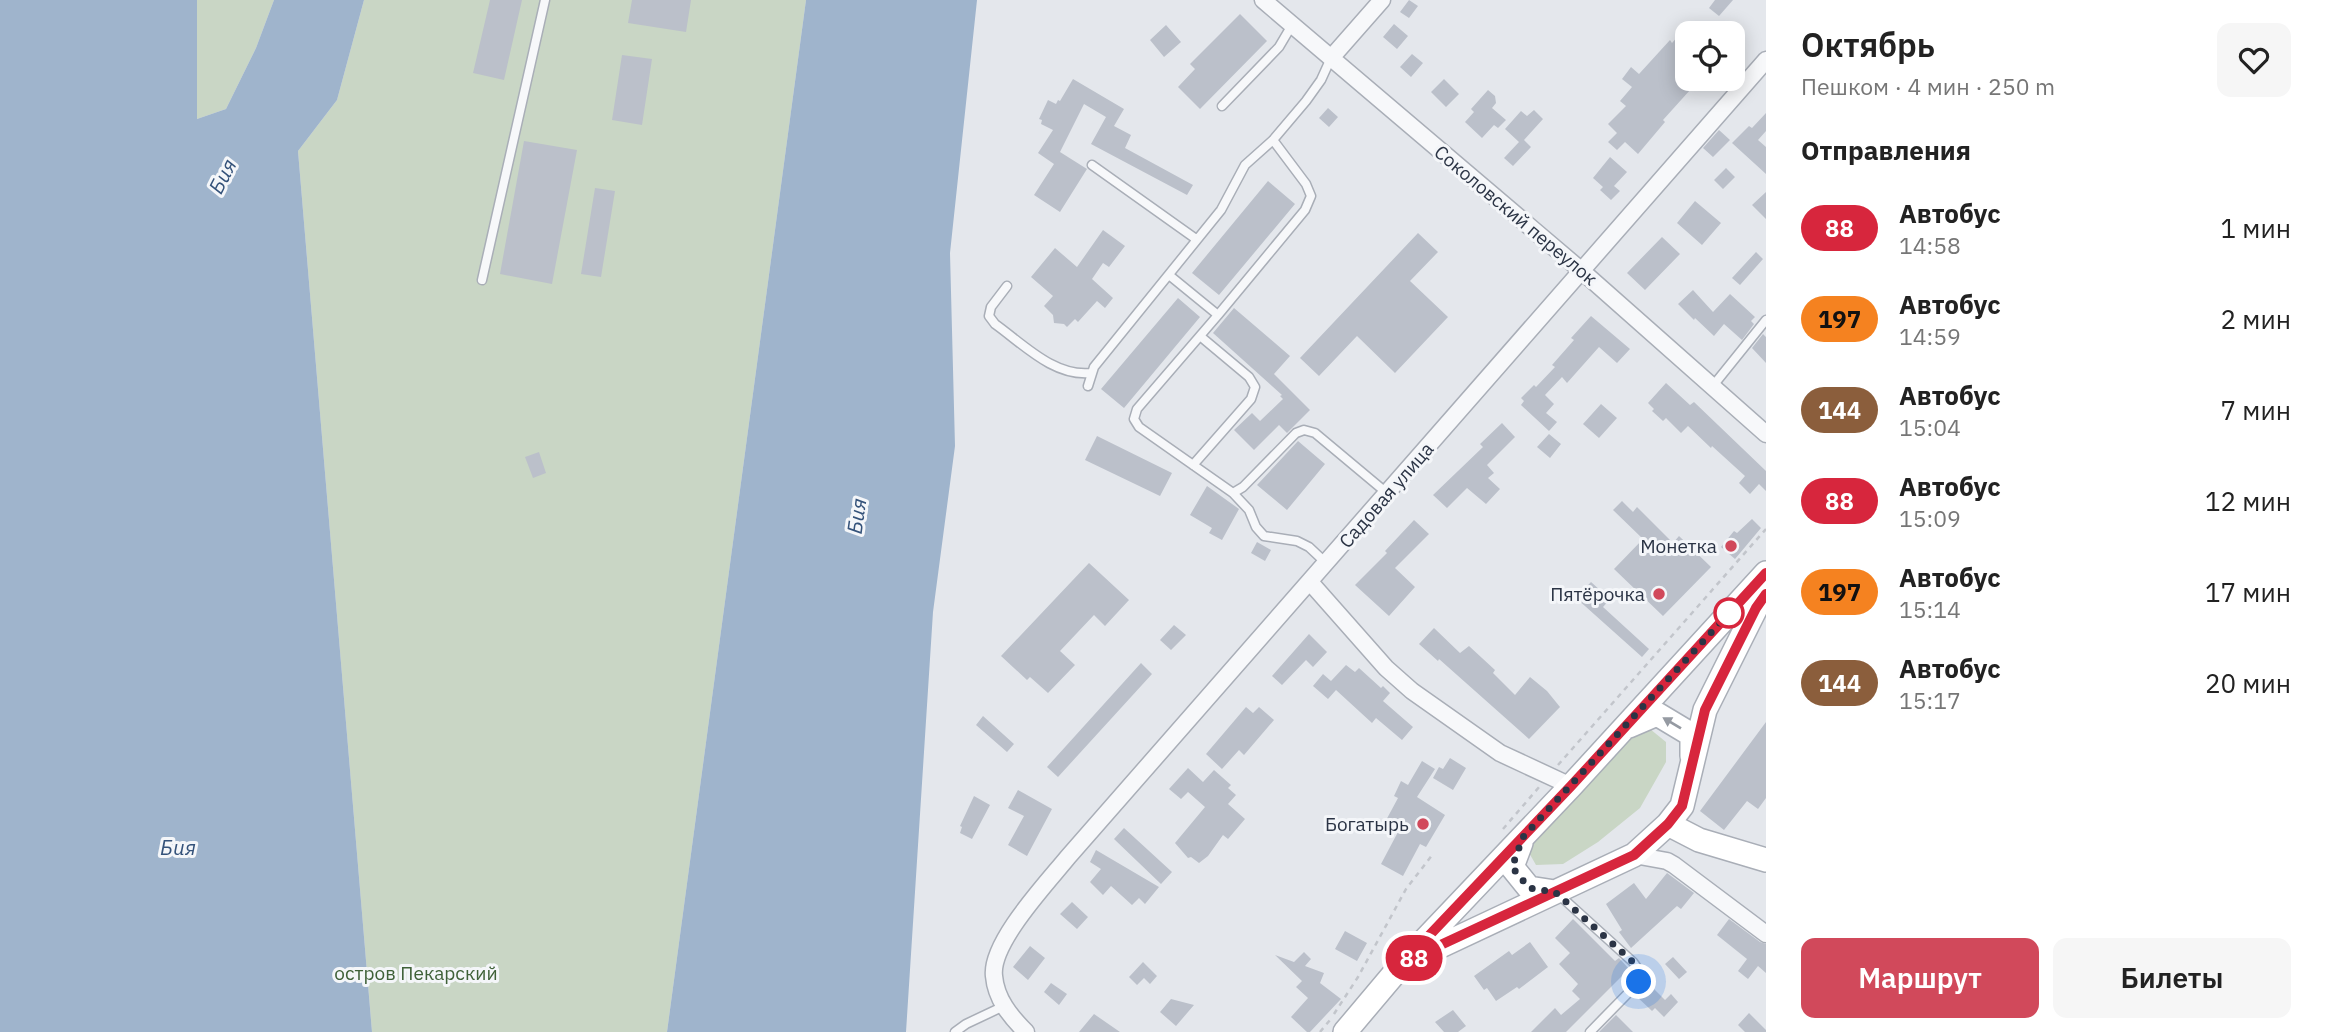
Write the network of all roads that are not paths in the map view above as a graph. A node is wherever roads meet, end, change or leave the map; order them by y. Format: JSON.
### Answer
{"nodes":[{"id":1,"x":545,"y":0,"type":"edge"},
{"id":2,"x":1263,"y":0,"type":"edge"},
{"id":3,"x":1382,"y":0,"type":"edge"},
{"id":4,"x":1292,"y":25,"type":"junction"},
{"id":5,"x":1332,"y":58,"type":"junction"},
{"id":6,"x":1766,"y":60,"type":"edge"},
{"id":7,"x":1222,"y":106,"type":"dead end"},
{"id":8,"x":1273,"y":140,"type":"junction"},
{"id":9,"x":1092,"y":165,"type":"dead end"},
{"id":10,"x":1196,"y":239,"type":"junction"},
{"id":11,"x":1583,"y":272,"type":"junction"},
{"id":12,"x":1169,"y":275,"type":"junction"},
{"id":13,"x":482,"y":280,"type":"dead end"},
{"id":14,"x":1007,"y":286,"type":"dead end"},
{"id":15,"x":1218,"y":315,"type":"junction"},
{"id":16,"x":1766,"y":320,"type":"edge"},
{"id":17,"x":1200,"y":336,"type":"junction"},
{"id":18,"x":1091,"y":373,"type":"junction"},
{"id":19,"x":1088,"y":386,"type":"dead end"},
{"id":20,"x":1712,"y":387,"type":"junction"},
{"id":21,"x":1766,"y":434,"type":"edge"},
{"id":22,"x":1193,"y":465,"type":"junction"},
{"id":23,"x":1233,"y":493,"type":"junction"},
{"id":24,"x":1388,"y":494,"type":"junction"},
{"id":25,"x":1326,"y":563,"type":"junction"},
{"id":26,"x":1766,"y":573,"type":"edge"},
{"id":27,"x":1310,"y":582,"type":"junction"},
{"id":28,"x":1766,"y":594,"type":"edge"},
{"id":29,"x":1623,"y":729,"type":"junction"},
{"id":30,"x":1692,"y":767,"type":"junction"},
{"id":31,"x":1571,"y":786,"type":"junction"},
{"id":32,"x":1668,"y":824,"type":"junction"},
{"id":33,"x":1513,"y":833,"type":"junction"},
{"id":34,"x":1634,"y":855,"type":"junction"},
{"id":35,"x":1766,"y":860,"type":"edge"},
{"id":36,"x":1555,"y":892,"type":"junction"},
{"id":37,"x":1766,"y":934,"type":"edge"},
{"id":38,"x":1404,"y":962,"type":"junction"},
{"id":39,"x":1004,"y":1006,"type":"junction"},
{"id":40,"x":955,"y":1032,"type":"edge"},
{"id":41,"x":1026,"y":1032,"type":"edge"},
{"id":42,"x":1345,"y":1032,"type":"edge"},
{"id":43,"x":1590,"y":1032,"type":"edge"}],
"edges":[{"from":1,"to":13,"type":"lane"},
{"from":2,"to":4,"type":"street","name":"Соколовский переулок"},
{"from":3,"to":5,"type":"street"},
{"from":4,"to":5,"type":"street","name":"Соколовский переулок"},
{"from":4,"to":7,"type":"lane"},
{"from":5,"to":8,"type":"lane"},
{"from":5,"to":11,"type":"street","name":"Соколовский переулок"},
{"from":6,"to":11,"type":"street","name":"Садовая улица"},
{"from":8,"to":10,"type":"lane"},
{"from":8,"to":15,"type":"lane"},
{"from":9,"to":10,"type":"lane"},
{"from":10,"to":12,"type":"lane"},
{"from":11,"to":20,"type":"street","name":"Соколовский переулок"},
{"from":11,"to":24,"type":"street","name":"Садовая улица"},
{"from":12,"to":15,"type":"lane"},
{"from":12,"to":18,"type":"lane"},
{"from":14,"to":18,"type":"lane"},
{"from":15,"to":17,"type":"lane"},
{"from":16,"to":20,"type":"lane"},
{"from":17,"to":22,"type":"lane"},
{"from":17,"to":22,"type":"lane"},
{"from":18,"to":19,"type":"lane"},
{"from":20,"to":21,"type":"street","name":"Соколовский переулок"},
{"from":22,"to":23,"type":"lane"},
{"from":23,"to":24,"type":"lane"},
{"from":23,"to":25,"type":"lane"},
{"from":24,"to":25,"type":"street","name":"Садовая улица"},
{"from":25,"to":27,"type":"street","name":"Садовая улица"},
{"from":26,"to":29,"type":"main road"},
{"from":27,"to":31,"type":"street"},
{"from":27,"to":39,"type":"street","name":"Садовая улица"},
{"from":28,"to":30,"type":"main road"},
{"from":30,"to":29,"type":"main road","one_way":true},
{"from":29,"to":31,"type":"main road"},
{"from":30,"to":32,"type":"main road"},
{"from":31,"to":33,"type":"main road"},
{"from":32,"to":34,"type":"main road"},
{"from":32,"to":35,"type":"main road"},
{"from":33,"to":36,"type":"main road"},
{"from":33,"to":38,"type":"main road"},
{"from":34,"to":36,"type":"main road"},
{"from":34,"to":37,"type":"street"},
{"from":36,"to":38,"type":"main road"},
{"from":36,"to":43,"type":"lane"},
{"from":38,"to":42,"type":"main road"},
{"from":39,"to":40,"type":"lane"},
{"from":39,"to":41,"type":"street"}]}
